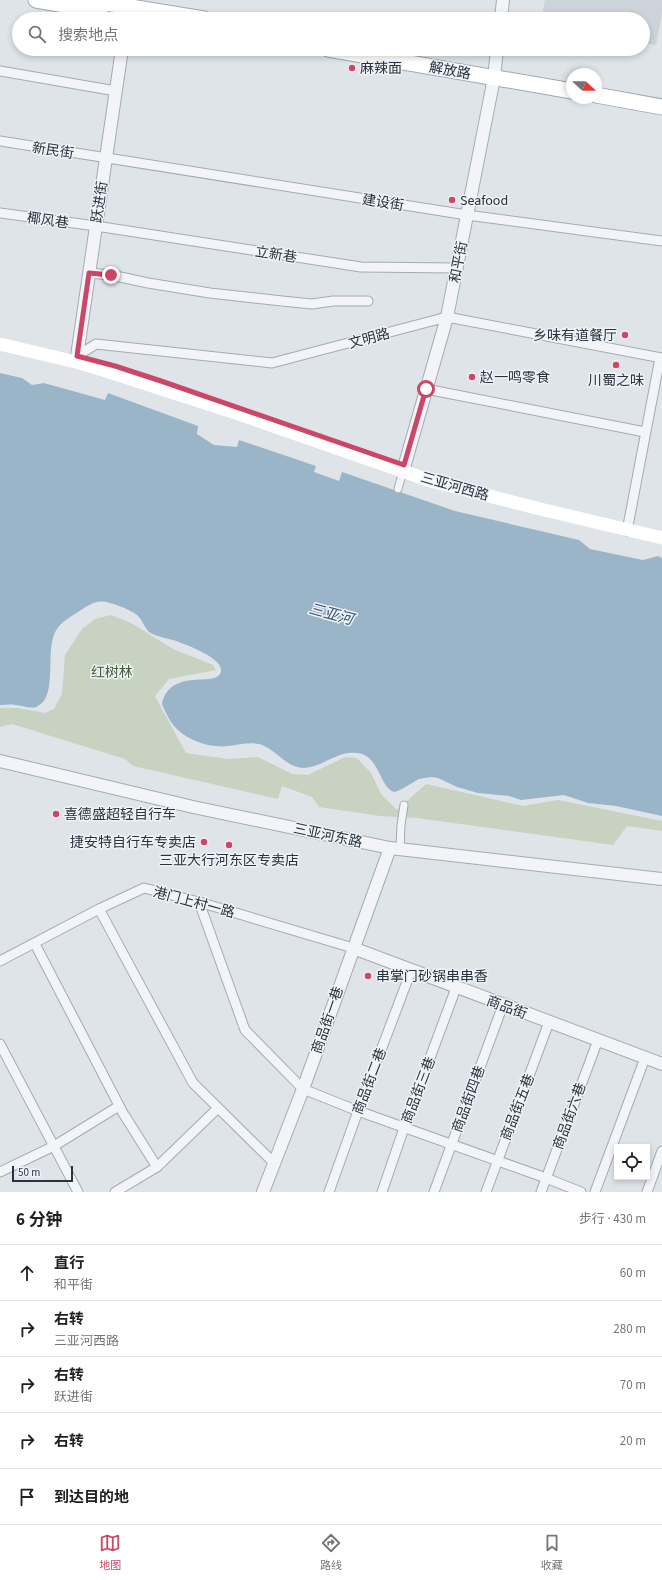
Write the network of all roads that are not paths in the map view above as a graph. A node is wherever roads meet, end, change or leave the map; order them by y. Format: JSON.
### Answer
{"nodes":[{"id":1,"x":36,"y":0,"type":"edge"},
{"id":2,"x":88,"y":0,"type":"edge"},
{"id":3,"x":503,"y":0,"type":"edge"},
{"id":4,"x":128,"y":10,"type":"edge"},
{"id":5,"x":145,"y":12,"type":"edge"},
{"id":6,"x":502,"y":12,"type":"edge"},
{"id":7,"x":121,"y":56,"type":"edge"},
{"id":8,"x":376,"y":56,"type":"edge"},
{"id":9,"x":418,"y":56,"type":"edge"},
{"id":10,"x":496,"y":56,"type":"edge"},
{"id":11,"x":0,"y":71,"type":"edge"},
{"id":12,"x":494,"y":73,"type":"junction"},
{"id":13,"x":566,"y":81,"type":"edge"},
{"id":14,"x":602,"y":87,"type":"edge"},
{"id":15,"x":566,"y":90,"type":"edge"},
{"id":16,"x":116,"y":91,"type":"junction"},
{"id":17,"x":602,"y":96,"type":"edge"},
{"id":18,"x":662,"y":97,"type":"edge"},
{"id":19,"x":662,"y":106,"type":"edge"},
{"id":20,"x":0,"y":141,"type":"edge"},
{"id":21,"x":106,"y":158,"type":"junction"},
{"id":22,"x":0,"y":213,"type":"edge"},
{"id":23,"x":467,"y":215,"type":"junction"},
{"id":24,"x":96,"y":226,"type":"junction"},
{"id":25,"x":662,"y":241,"type":"edge"},
{"id":26,"x":457,"y":268,"type":"junction"},
{"id":27,"x":89,"y":273,"type":"junction"},
{"id":28,"x":368,"y":301,"type":"dead end"},
{"id":29,"x":447,"y":318,"type":"junction"},
{"id":30,"x":0,"y":338,"type":"edge"},
{"id":31,"x":0,"y":344,"type":"edge"},
{"id":32,"x":77,"y":356,"type":"junction"},
{"id":33,"x":661,"y":358,"type":"edge"},
{"id":34,"x":426,"y":389,"type":"junction"},
{"id":35,"x":645,"y":432,"type":"junction"},
{"id":36,"x":404,"y":468,"type":"junction"},
{"id":37,"x":398,"y":489,"type":"dead end"},
{"id":38,"x":628,"y":526,"type":"junction"},
{"id":39,"x":662,"y":529,"type":"edge"},
{"id":40,"x":662,"y":538,"type":"edge"},
{"id":41,"x":0,"y":761,"type":"edge"},
{"id":42,"x":404,"y":805,"type":"dead end"},
{"id":43,"x":395,"y":848,"type":"junction"},
{"id":44,"x":662,"y":879,"type":"edge"},
{"id":45,"x":199,"y":902,"type":"junction"},
{"id":46,"x":99,"y":909,"type":"junction"},
{"id":47,"x":35,"y":944,"type":"junction"},
{"id":48,"x":353,"y":948,"type":"junction"},
{"id":49,"x":0,"y":961,"type":"edge"},
{"id":50,"x":411,"y":971,"type":"junction"},
{"id":51,"x":456,"y":988,"type":"junction"},
{"id":52,"x":503,"y":1005,"type":"junction"},
{"id":53,"x":549,"y":1022,"type":"junction"},
{"id":54,"x":598,"y":1040,"type":"junction"},
{"id":55,"x":0,"y":1044,"type":"edge"},
{"id":56,"x":645,"y":1058,"type":"junction"},
{"id":57,"x":662,"y":1064,"type":"edge"},
{"id":58,"x":303,"y":1089,"type":"junction"},
{"id":59,"x":119,"y":1106,"type":"junction"},
{"id":60,"x":218,"y":1108,"type":"junction"},
{"id":61,"x":358,"y":1111,"type":"junction"},
{"id":62,"x":404,"y":1128,"type":"junction"},
{"id":63,"x":451,"y":1144,"type":"junction"},
{"id":64,"x":54,"y":1146,"type":"junction"},
{"id":65,"x":662,"y":1151,"type":"edge"},
{"id":66,"x":496,"y":1160,"type":"junction"},
{"id":67,"x":274,"y":1163,"type":"junction"},
{"id":68,"x":157,"y":1167,"type":"junction"},
{"id":69,"x":0,"y":1172,"type":"edge"},
{"id":70,"x":546,"y":1178,"type":"junction"},
{"id":71,"x":78,"y":1192,"type":"edge"},
{"id":72,"x":115,"y":1192,"type":"edge"},
{"id":73,"x":263,"y":1192,"type":"edge"},
{"id":74,"x":329,"y":1192,"type":"edge"},
{"id":75,"x":382,"y":1192,"type":"edge"},
{"id":76,"x":434,"y":1192,"type":"edge"},
{"id":77,"x":486,"y":1192,"type":"edge"},
{"id":78,"x":541,"y":1192,"type":"edge"},
{"id":79,"x":581,"y":1192,"type":"edge"},
{"id":80,"x":594,"y":1192,"type":"edge"},
{"id":81,"x":647,"y":1192,"type":"edge"}],
"edges":[{"from":1,"to":4,"type":"main road"},
{"from":2,"to":4,"type":"main road"},
{"from":3,"to":6,"type":"street"},
{"from":4,"to":5,"type":"main road"},
{"from":7,"to":16,"type":"street","name":"跃进街"},
{"from":8,"to":12,"type":"main road","name":"解放路"},
{"from":9,"to":12,"type":"main road","name":"解放路"},
{"from":10,"to":12,"type":"street","name":"和平街"},
{"from":11,"to":16,"type":"street"},
{"from":12,"to":13,"type":"main road","name":"解放路"},
{"from":12,"to":15,"type":"main road","name":"解放路"},
{"from":12,"to":23,"type":"street","name":"和平街"},
{"from":14,"to":18,"type":"main road"},
{"from":16,"to":21,"type":"street","name":"跃进街"},
{"from":17,"to":19,"type":"main road"},
{"from":20,"to":21,"type":"street","name":"新民街"},
{"from":21,"to":23,"type":"street","name":"建设街"},
{"from":21,"to":24,"type":"street","name":"跃进街"},
{"from":22,"to":24,"type":"street","name":"椰风巷"},
{"from":23,"to":25,"type":"street","name":"建设街"},
{"from":23,"to":26,"type":"street","name":"和平街"},
{"from":24,"to":26,"type":"street","name":"立新巷"},
{"from":24,"to":27,"type":"street","name":"跃进街"},
{"from":26,"to":29,"type":"street","name":"和平街"},
{"from":27,"to":28,"type":"street"},
{"from":27,"to":32,"type":"street","name":"跃进街"},
{"from":29,"to":32,"type":"street","name":"文明路"},
{"from":29,"to":33,"type":"street","name":"文明路"},
{"from":29,"to":34,"type":"street","name":"和平街"},
{"from":30,"to":32,"type":"main road","name":"三亚河西路"},
{"from":31,"to":36,"type":"main road","name":"三亚河西路"},
{"from":32,"to":36,"type":"main road","name":"三亚河西路"},
{"from":33,"to":35,"type":"street"},
{"from":34,"to":35,"type":"street"},
{"from":34,"to":36,"type":"street","name":"和平街"},
{"from":35,"to":38,"type":"street"},
{"from":36,"to":37,"type":"street"},
{"from":36,"to":38,"type":"main road","name":"三亚河西路"},
{"from":38,"to":39,"type":"main road","name":"三亚河西路"},
{"from":38,"to":40,"type":"main road","name":"三亚河西路"},
{"from":41,"to":43,"type":"street","name":"三亚河东路"},
{"from":42,"to":43,"type":"street"},
{"from":43,"to":44,"type":"street","name":"三亚河东路"},
{"from":43,"to":48,"type":"street","name":"商品街一巷"},
{"from":45,"to":46,"type":"street","name":"港门上村一路"},
{"from":45,"to":48,"type":"street","name":"港门上村一路"},
{"from":45,"to":58,"type":"street"},
{"from":46,"to":47,"type":"street","name":"港门上村一路"},
{"from":46,"to":60,"type":"street"},
{"from":47,"to":49,"type":"street","name":"港门上村一路"},
{"from":47,"to":59,"type":"street"},
{"from":48,"to":50,"type":"street","name":"商品街"},
{"from":48,"to":58,"type":"street","name":"商品街一巷"},
{"from":50,"to":51,"type":"street","name":"商品街"},
{"from":50,"to":61,"type":"street","name":"商品街二巷"},
{"from":51,"to":52,"type":"street","name":"商品街"},
{"from":51,"to":62,"type":"street","name":"商品街三巷"},
{"from":52,"to":53,"type":"street","name":"商品街"},
{"from":52,"to":63,"type":"street","name":"商品街四巷"},
{"from":53,"to":54,"type":"street","name":"商品街"},
{"from":53,"to":66,"type":"street","name":"商品街五巷"},
{"from":54,"to":56,"type":"street","name":"商品街"},
{"from":54,"to":70,"type":"street","name":"商品街六巷"},
{"from":55,"to":64,"type":"street"},
{"from":56,"to":57,"type":"street","name":"商品街"},
{"from":56,"to":80,"type":"street"},
{"from":58,"to":61,"type":"street"},
{"from":58,"to":67,"type":"street","name":"商品街一巷"},
{"from":59,"to":64,"type":"street"},
{"from":59,"to":68,"type":"street"},
{"from":60,"to":67,"type":"street"},
{"from":60,"to":68,"type":"street"},
{"from":61,"to":62,"type":"street"},
{"from":61,"to":74,"type":"street","name":"商品街二巷"},
{"from":62,"to":63,"type":"street"},
{"from":62,"to":75,"type":"street","name":"商品街三巷"},
{"from":63,"to":66,"type":"street"},
{"from":63,"to":76,"type":"street","name":"商品街四巷"},
{"from":64,"to":69,"type":"street"},
{"from":64,"to":71,"type":"street"},
{"from":65,"to":81,"type":"street"},
{"from":66,"to":70,"type":"street"},
{"from":66,"to":77,"type":"street","name":"商品街五巷"},
{"from":67,"to":73,"type":"street","name":"商品街一巷"},
{"from":68,"to":72,"type":"street"},
{"from":70,"to":78,"type":"street","name":"商品街六巷"},
{"from":70,"to":79,"type":"street"}]}
